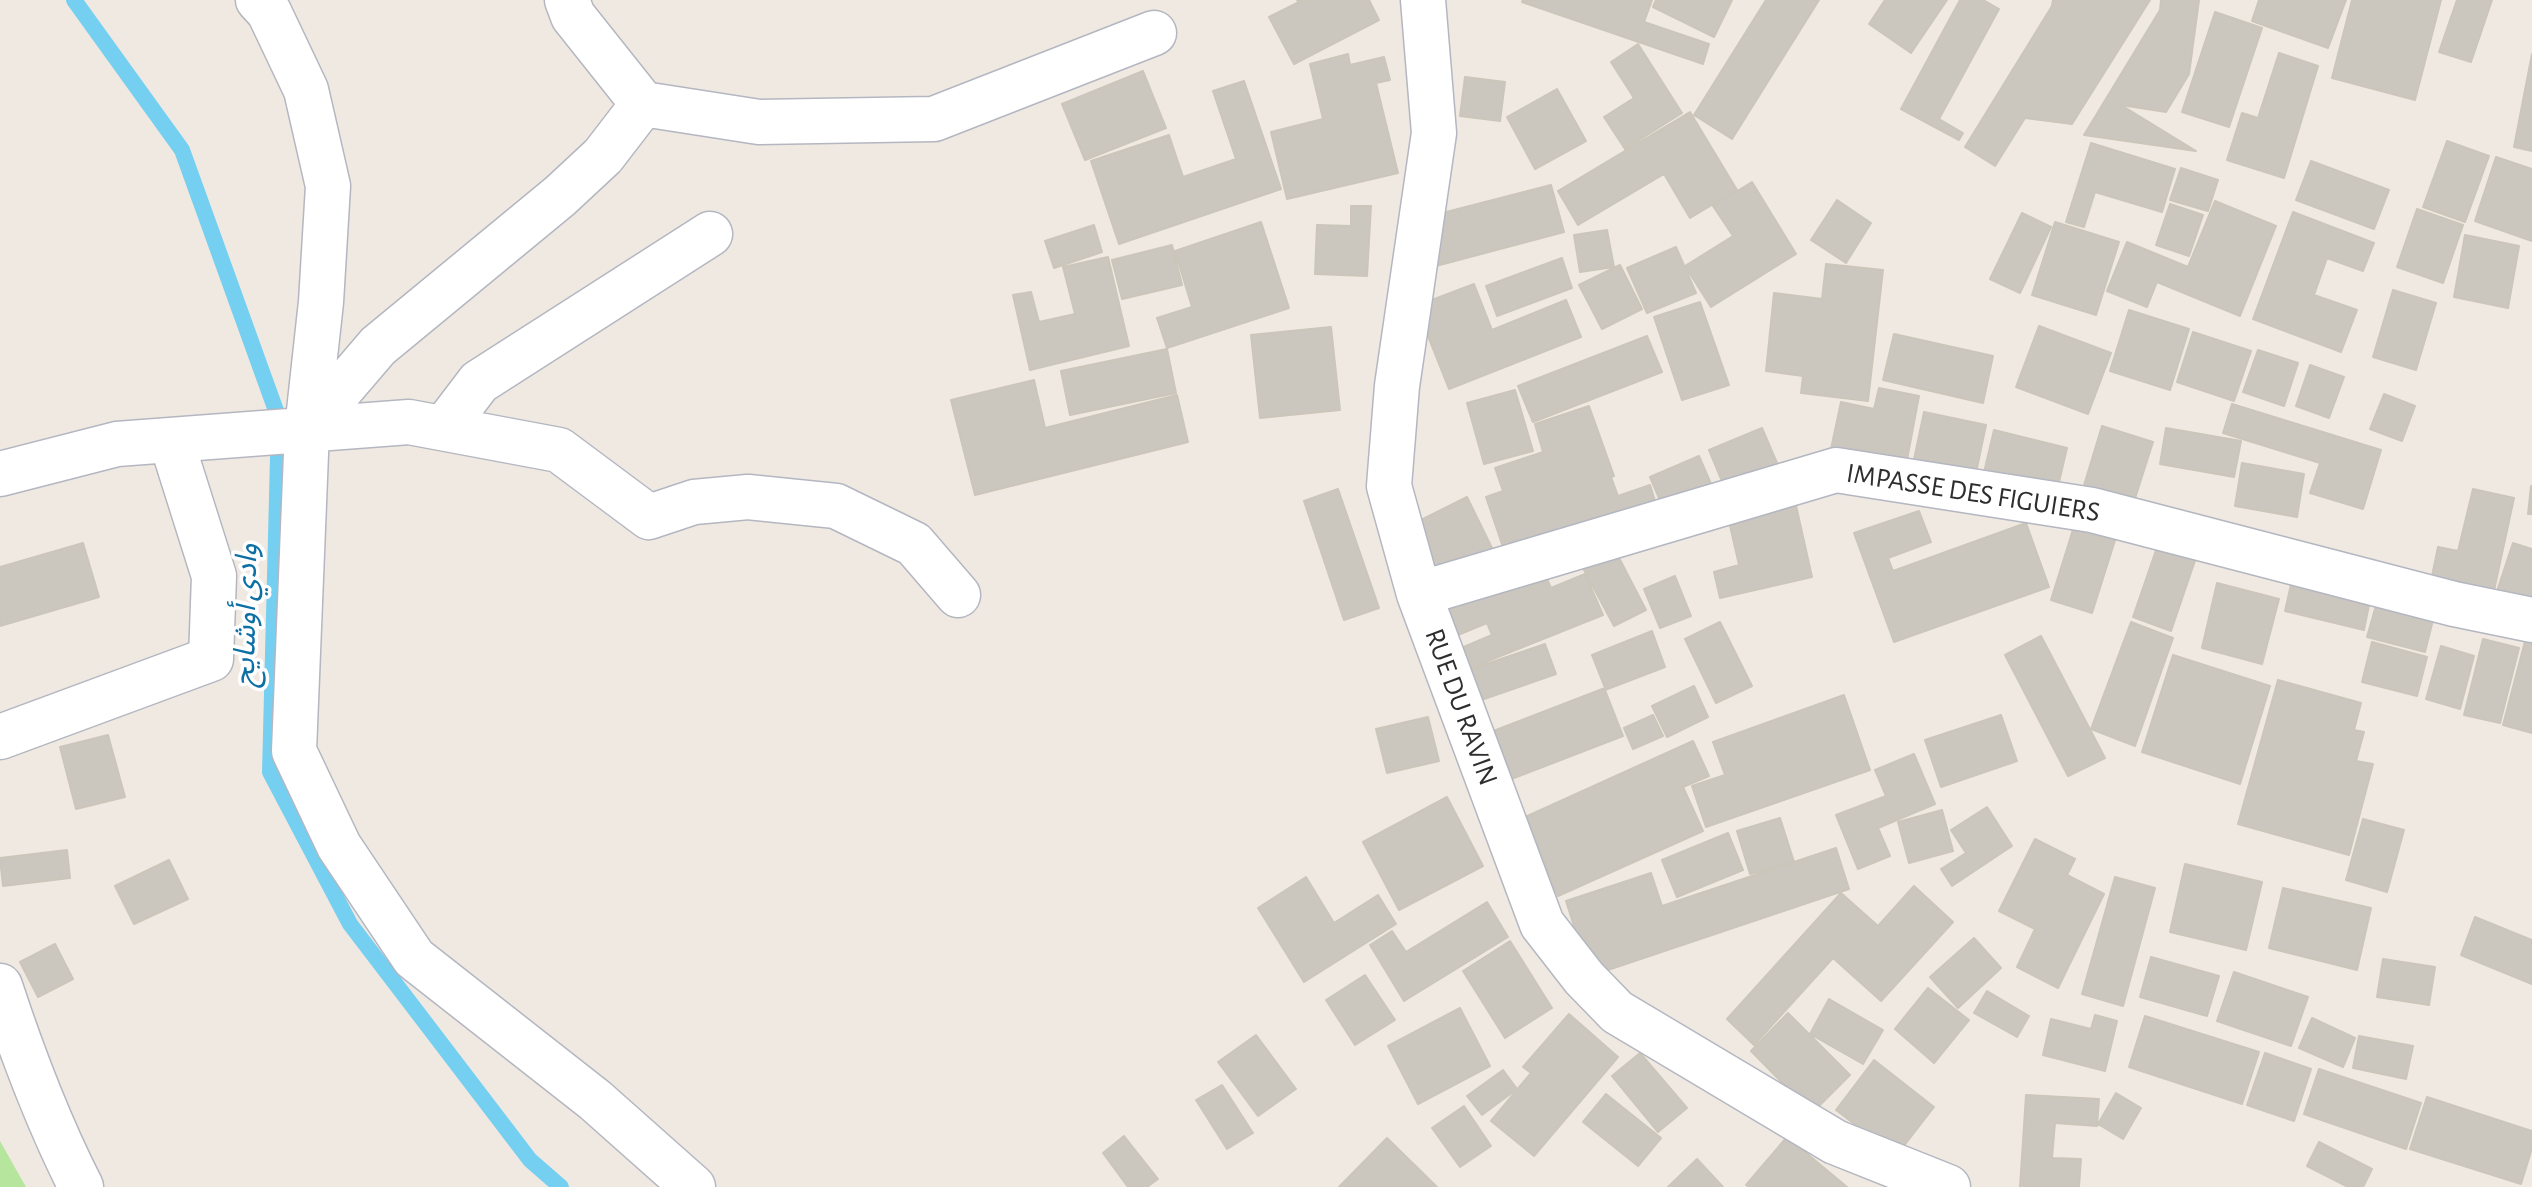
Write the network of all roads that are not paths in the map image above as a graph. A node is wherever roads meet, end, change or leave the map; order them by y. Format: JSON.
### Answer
{"nodes":[{"id":1,"x":258,"y":0,"type":"edge"},
{"id":2,"x":567,"y":0,"type":"edge"},
{"id":3,"x":1423,"y":0,"type":"edge"},
{"id":4,"x":1154,"y":33,"type":"dead end"},
{"id":5,"x":643,"y":104,"type":"junction"},
{"id":6,"x":710,"y":234,"type":"dead end"},
{"id":7,"x":444,"y":428,"type":"junction"},
{"id":8,"x":307,"y":429,"type":"junction"},
{"id":9,"x":171,"y":440,"type":"junction"},
{"id":10,"x":0,"y":474,"type":"edge"},
{"id":11,"x":1419,"y":594,"type":"junction"},
{"id":12,"x":958,"y":595,"type":"dead end"},
{"id":13,"x":2532,"y":620,"type":"edge"},
{"id":14,"x":0,"y":737,"type":"edge"},
{"id":15,"x":0,"y":986,"type":"edge"},
{"id":16,"x":81,"y":1187,"type":"edge"},
{"id":17,"x":693,"y":1187,"type":"edge"},
{"id":18,"x":1948,"y":1187,"type":"edge"}],
"edges":[{"from":1,"to":8,"type":"street"},
{"from":2,"to":5,"type":"street"},
{"from":3,"to":11,"type":"street","name":"RUE DU RAVIN"},
{"from":4,"to":5,"type":"street"},
{"from":5,"to":8,"type":"street"},
{"from":6,"to":7,"type":"street"},
{"from":7,"to":8,"type":"street"},
{"from":7,"to":12,"type":"street"},
{"from":8,"to":9,"type":"street"},
{"from":8,"to":17,"type":"street"},
{"from":9,"to":10,"type":"street"},
{"from":9,"to":14,"type":"street"},
{"from":11,"to":13,"type":"street","name":"IMPASSE DES FIGUIERS"},
{"from":11,"to":18,"type":"street","name":"RUE DU RAVIN"},
{"from":15,"to":16,"type":"street"}]}
